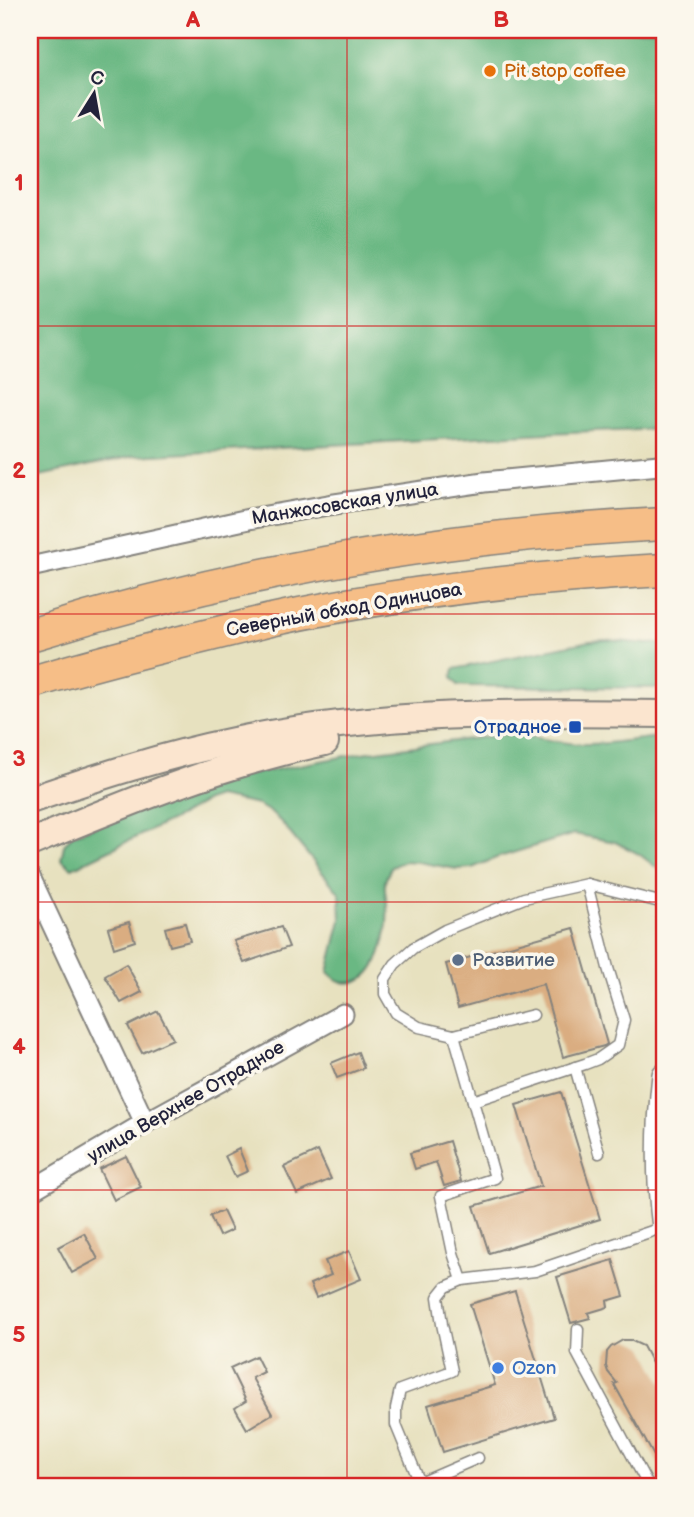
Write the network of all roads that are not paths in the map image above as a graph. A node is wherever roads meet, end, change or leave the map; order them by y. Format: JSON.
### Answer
{"nodes":[{"id":1,"x":664,"y":466,"type":"edge"},
{"id":2,"x":664,"y":524,"type":"edge"},
{"id":3,"x":30,"y":567,"type":"edge"},
{"id":4,"x":664,"y":570,"type":"edge"},
{"id":5,"x":30,"y":635,"type":"edge"},
{"id":6,"x":30,"y":683,"type":"edge"},
{"id":7,"x":552,"y":714,"type":"junction"},
{"id":8,"x":664,"y":714,"type":"edge"},
{"id":9,"x":30,"y":800,"type":"edge"},
{"id":10,"x":30,"y":843,"type":"edge"},
{"id":11,"x":30,"y":877,"type":"edge"},
{"id":12,"x":587,"y":884,"type":"junction"},
{"id":13,"x":664,"y":903,"type":"edge"},
{"id":14,"x":342,"y":1014,"type":"dead end"},
{"id":15,"x":533,"y":1015,"type":"dead end"},
{"id":16,"x":454,"y":1035,"type":"junction"},
{"id":17,"x":575,"y":1067,"type":"junction"},
{"id":18,"x":664,"y":1075,"type":"edge"},
{"id":19,"x":473,"y":1101,"type":"junction"},
{"id":20,"x":145,"y":1123,"type":"junction"},
{"id":21,"x":599,"y":1153,"type":"dead end"},
{"id":22,"x":30,"y":1191,"type":"edge"},
{"id":23,"x":664,"y":1226,"type":"edge"},
{"id":24,"x":462,"y":1280,"type":"junction"},
{"id":25,"x":578,"y":1329,"type":"dead end"},
{"id":26,"x":478,"y":1458,"type":"dead end"},
{"id":27,"x":416,"y":1485,"type":"edge"},
{"id":28,"x":649,"y":1487,"type":"edge"}],
"edges":[{"from":1,"to":3,"type":"street","name":"Манжосовская улица"},
{"from":2,"to":5,"type":"highway"},
{"from":4,"to":6,"type":"highway","name":"Северный обход Одинцова"},
{"from":7,"to":8,"type":"main road"},
{"from":7,"to":9,"type":"main road"},
{"from":7,"to":10,"type":"main road"},
{"from":11,"to":20,"type":"street"},
{"from":12,"to":13,"type":"lane"},
{"from":12,"to":16,"type":"lane"},
{"from":12,"to":17,"type":"lane"},
{"from":14,"to":20,"type":"street","name":"улица Верхнее Отрадное"},
{"from":15,"to":16,"type":"lane"},
{"from":16,"to":19,"type":"lane"},
{"from":17,"to":19,"type":"lane"},
{"from":17,"to":21,"type":"lane"},
{"from":18,"to":23,"type":"street"},
{"from":19,"to":24,"type":"lane"},
{"from":20,"to":22,"type":"street","name":"улица Верхнее Отрадное"},
{"from":23,"to":24,"type":"lane"},
{"from":24,"to":27,"type":"lane"},
{"from":25,"to":28,"type":"lane"},
{"from":26,"to":27,"type":"lane"}]}
